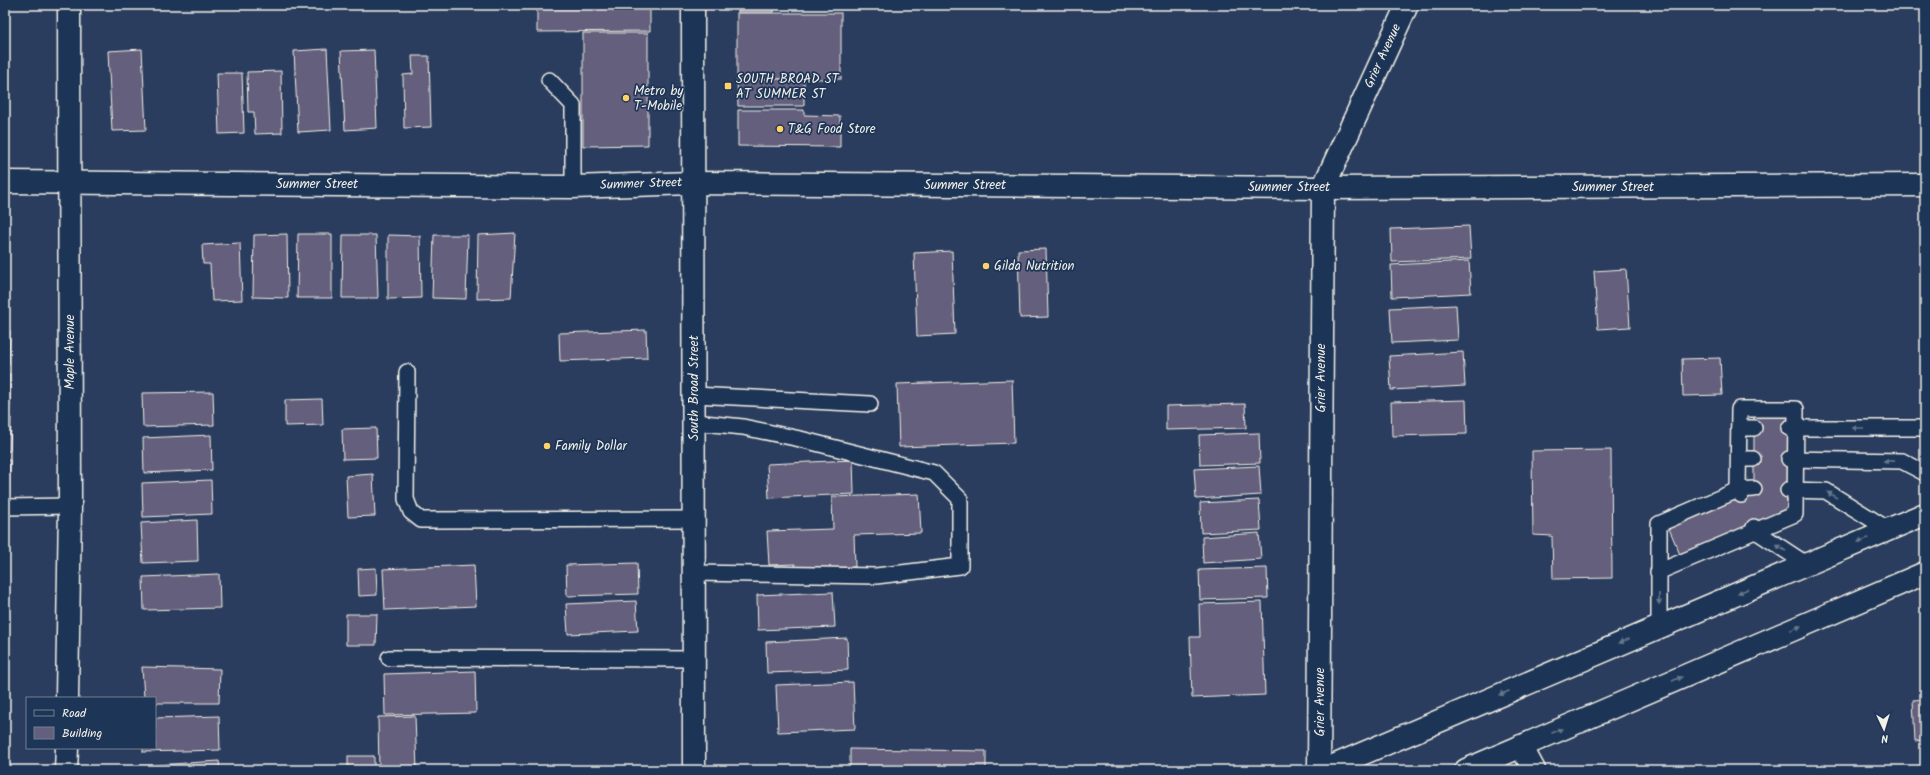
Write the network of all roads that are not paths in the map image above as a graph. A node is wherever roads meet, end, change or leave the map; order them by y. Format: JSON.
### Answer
{"nodes":[{"id":1,"x":69,"y":5,"type":"edge"},
{"id":2,"x":693,"y":5,"type":"edge"},
{"id":3,"x":1407,"y":5,"type":"edge"},
{"id":4,"x":549,"y":80,"type":"dead end"},
{"id":5,"x":5,"y":182,"type":"edge"},
{"id":6,"x":70,"y":182,"type":"junction"},
{"id":7,"x":692,"y":183,"type":"junction"},
{"id":8,"x":1925,"y":185,"type":"edge"},
{"id":9,"x":573,"y":187,"type":"junction"},
{"id":10,"x":1322,"y":188,"type":"junction"},
{"id":11,"x":408,"y":372,"type":"dead end"},
{"id":12,"x":694,"y":395,"type":"junction"},
{"id":13,"x":870,"y":404,"type":"dead end"},
{"id":14,"x":694,"y":422,"type":"junction"},
{"id":15,"x":1739,"y":428,"type":"junction"},
{"id":16,"x":1754,"y":428,"type":"dead end"},
{"id":17,"x":1792,"y":428,"type":"junction"},
{"id":18,"x":1925,"y":428,"type":"edge"},
{"id":19,"x":1792,"y":460,"type":"junction"},
{"id":20,"x":1925,"y":473,"type":"edge"},
{"id":21,"x":1792,"y":490,"type":"junction"},
{"id":22,"x":70,"y":506,"type":"junction"},
{"id":23,"x":5,"y":507,"type":"edge"},
{"id":24,"x":1925,"y":514,"type":"edge"},
{"id":25,"x":694,"y":519,"type":"junction"},
{"id":26,"x":1755,"y":529,"type":"junction"},
{"id":27,"x":1889,"y":530,"type":"junction"},
{"id":28,"x":1806,"y":564,"type":"junction"},
{"id":29,"x":1658,"y":572,"type":"junction"},
{"id":30,"x":694,"y":573,"type":"junction"},
{"id":31,"x":1925,"y":573,"type":"edge"},
{"id":32,"x":1659,"y":626,"type":"junction"},
{"id":33,"x":388,"y":658,"type":"dead end"},
{"id":34,"x":694,"y":659,"type":"junction"},
{"id":35,"x":67,"y":697,"type":"edge"},
{"id":36,"x":1522,"y":746,"type":"junction"},
{"id":37,"x":67,"y":749,"type":"edge"},
{"id":38,"x":66,"y":770,"type":"edge"},
{"id":39,"x":694,"y":770,"type":"edge"},
{"id":40,"x":1319,"y":770,"type":"edge"},
{"id":41,"x":1324,"y":770,"type":"edge"},
{"id":42,"x":1466,"y":770,"type":"edge"},
{"id":43,"x":1534,"y":770,"type":"edge"}],
"edges":[{"from":1,"to":6,"type":"main road","name":"Maple Avenue"},
{"from":2,"to":7,"type":"main road","name":"South Broad Street"},
{"from":3,"to":10,"type":"main road","name":"Grier Avenue"},
{"from":4,"to":9,"type":"lane"},
{"from":5,"to":6,"type":"main road","name":"Summer Street"},
{"from":6,"to":9,"type":"main road","name":"Summer Street"},
{"from":6,"to":22,"type":"main road","name":"Maple Avenue"},
{"from":7,"to":9,"type":"main road","name":"Summer Street"},
{"from":7,"to":10,"type":"main road","name":"Summer Street"},
{"from":7,"to":12,"type":"main road","name":"South Broad Street"},
{"from":8,"to":10,"type":"main road","name":"Summer Street"},
{"from":10,"to":40,"type":"main road","name":"Grier Avenue"},
{"from":11,"to":25,"type":"lane"},
{"from":12,"to":13,"type":"lane"},
{"from":12,"to":14,"type":"main road","name":"South Broad Street"},
{"from":14,"to":25,"type":"main road","name":"South Broad Street"},
{"from":14,"to":30,"type":"lane"},
{"from":15,"to":16,"type":"lane"},
{"from":15,"to":17,"type":"lane"},
{"from":15,"to":29,"type":"lane"},
{"from":18,"to":17,"type":"lane","one_way":true},
{"from":17,"to":19,"type":"lane"},
{"from":20,"to":19,"type":"lane","one_way":true},
{"from":19,"to":21,"type":"lane"},
{"from":21,"to":26,"type":"lane"},
{"from":27,"to":21,"type":"lane","one_way":true},
{"from":22,"to":23,"type":"lane"},
{"from":22,"to":35,"type":"main road","name":"Maple Avenue"},
{"from":24,"to":27,"type":"main road"},
{"from":25,"to":30,"type":"main road","name":"South Broad Street"},
{"from":28,"to":26,"type":"lane","one_way":true},
{"from":26,"to":29,"type":"lane"},
{"from":27,"to":28,"type":"main road","one_way":true},
{"from":28,"to":32,"type":"main road","one_way":true},
{"from":29,"to":32,"type":"lane","one_way":true},
{"from":30,"to":34,"type":"main road","name":"South Broad Street"},
{"from":36,"to":31,"type":"main road","one_way":true},
{"from":32,"to":41,"type":"main road","one_way":true},
{"from":33,"to":34,"type":"lane"},
{"from":34,"to":39,"type":"main road","name":"South Broad Street"},
{"from":36,"to":42,"type":"main road"},
{"from":36,"to":43,"type":"main road"},
{"from":37,"to":38,"type":"main road"}]}
